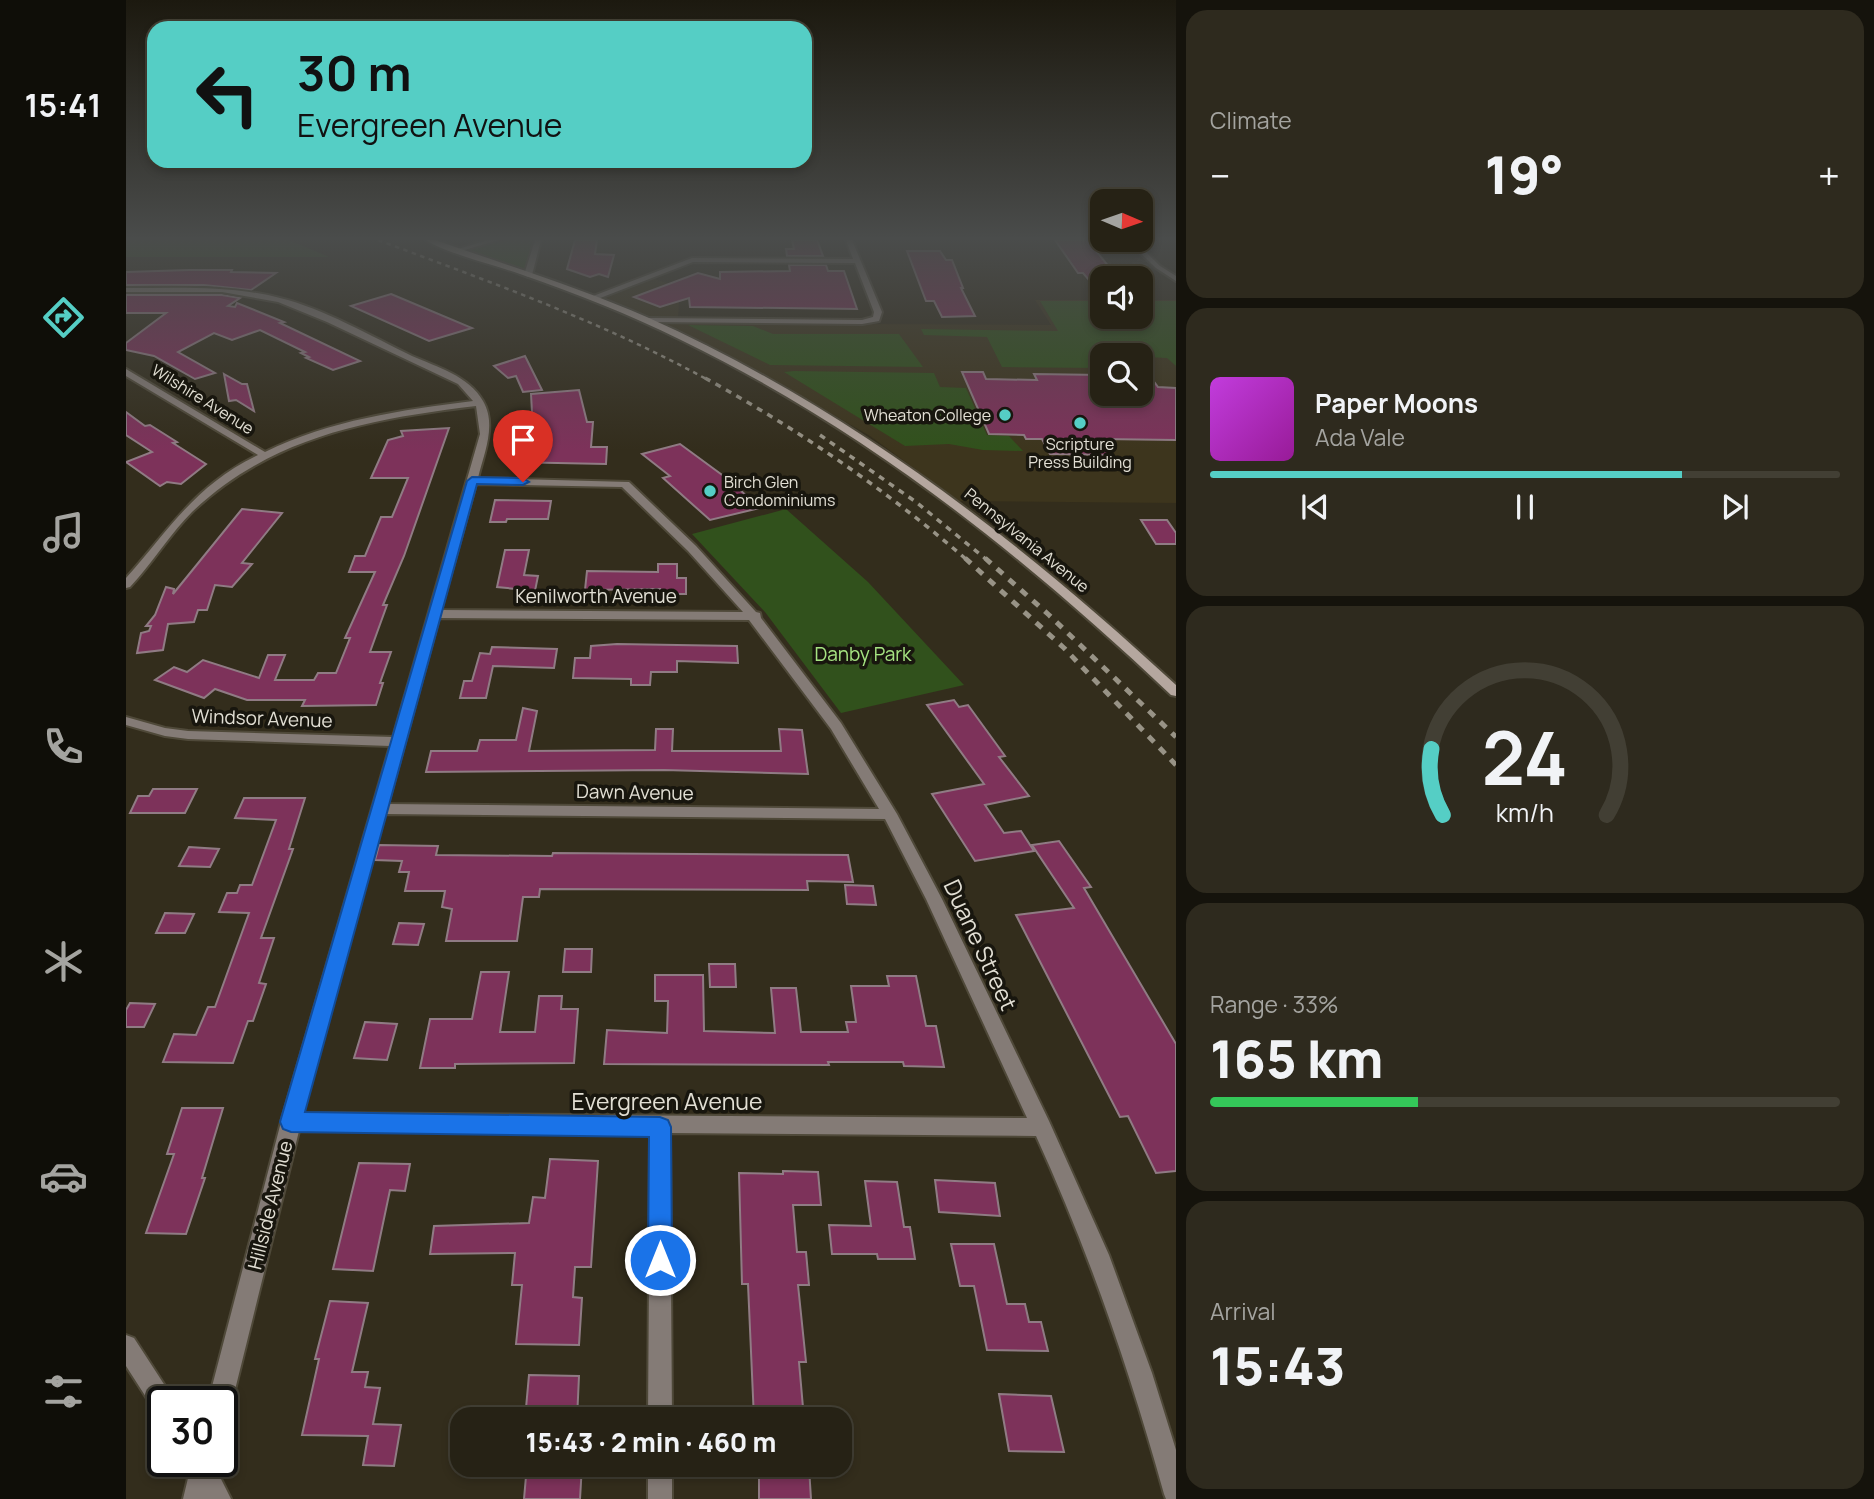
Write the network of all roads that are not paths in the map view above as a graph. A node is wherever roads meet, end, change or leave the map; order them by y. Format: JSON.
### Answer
{"nodes":[{"id":1,"x":306,"y":310,"type":"edge"},
{"id":2,"x":622,"y":310,"type":"edge"},
{"id":3,"x":877,"y":310,"type":"edge"},
{"id":4,"x":648,"y":320,"type":"junction"},
{"id":5,"x":126,"y":372,"type":"edge"},
{"id":6,"x":480,"y":403,"type":"junction"},
{"id":7,"x":264,"y":455,"type":"junction"},
{"id":8,"x":472,"y":481,"type":"junction"},
{"id":9,"x":126,"y":585,"type":"edge"},
{"id":10,"x":435,"y":614,"type":"junction"},
{"id":11,"x":756,"y":616,"type":"junction"},
{"id":12,"x":1172,"y":685,"type":"edge"},
{"id":13,"x":126,"y":721,"type":"edge"},
{"id":14,"x":399,"y":742,"type":"junction"},
{"id":15,"x":380,"y":808,"type":"junction"},
{"id":16,"x":890,"y":814,"type":"junction"},
{"id":17,"x":291,"y":1122,"type":"junction"},
{"id":18,"x":660,"y":1127,"type":"junction"},
{"id":19,"x":1042,"y":1127,"type":"junction"},
{"id":20,"x":126,"y":1346,"type":"edge"},
{"id":21,"x":152,"y":1386,"type":"edge"},
{"id":22,"x":224,"y":1386,"type":"edge"},
{"id":23,"x":660,"y":1407,"type":"edge"},
{"id":24,"x":199,"y":1477,"type":"edge"},
{"id":25,"x":207,"y":1477,"type":"edge"},
{"id":26,"x":660,"y":1477,"type":"edge"},
{"id":27,"x":1176,"y":1494,"type":"edge"},
{"id":28,"x":195,"y":1499,"type":"edge"},
{"id":29,"x":219,"y":1499,"type":"edge"},
{"id":30,"x":660,"y":1499,"type":"edge"}],
"edges":[{"from":1,"to":6,"type":"street"},
{"from":2,"to":4,"type":"street","name":"Pennsylvania Avenue"},
{"from":3,"to":4,"type":"street"},
{"from":4,"to":12,"type":"street","name":"Pennsylvania Avenue"},
{"from":5,"to":7,"type":"street","name":"Wilshire Avenue"},
{"from":6,"to":7,"type":"street"},
{"from":6,"to":8,"type":"street","name":"Hillside Avenue"},
{"from":7,"to":9,"type":"street"},
{"from":8,"to":10,"type":"street","name":"Hillside Avenue"},
{"from":8,"to":11,"type":"street","name":"Duane Street"},
{"from":10,"to":11,"type":"street","name":"Kenilworth Avenue"},
{"from":10,"to":14,"type":"street","name":"Hillside Avenue"},
{"from":11,"to":16,"type":"street","name":"Duane Street"},
{"from":13,"to":14,"type":"street","name":"Windsor Avenue"},
{"from":14,"to":15,"type":"street","name":"Hillside Avenue"},
{"from":15,"to":16,"type":"street","name":"Dawn Avenue"},
{"from":15,"to":17,"type":"street","name":"Hillside Avenue"},
{"from":16,"to":19,"type":"street","name":"Duane Street"},
{"from":17,"to":18,"type":"street","name":"Evergreen Avenue"},
{"from":17,"to":22,"type":"street","name":"Hillside Avenue"},
{"from":18,"to":19,"type":"street","name":"Evergreen Avenue"},
{"from":18,"to":23,"type":"street"},
{"from":19,"to":27,"type":"street","name":"Duane Street"},
{"from":20,"to":21,"type":"street"},
{"from":24,"to":28,"type":"street"},
{"from":25,"to":29,"type":"street"},
{"from":26,"to":30,"type":"street"}]}
